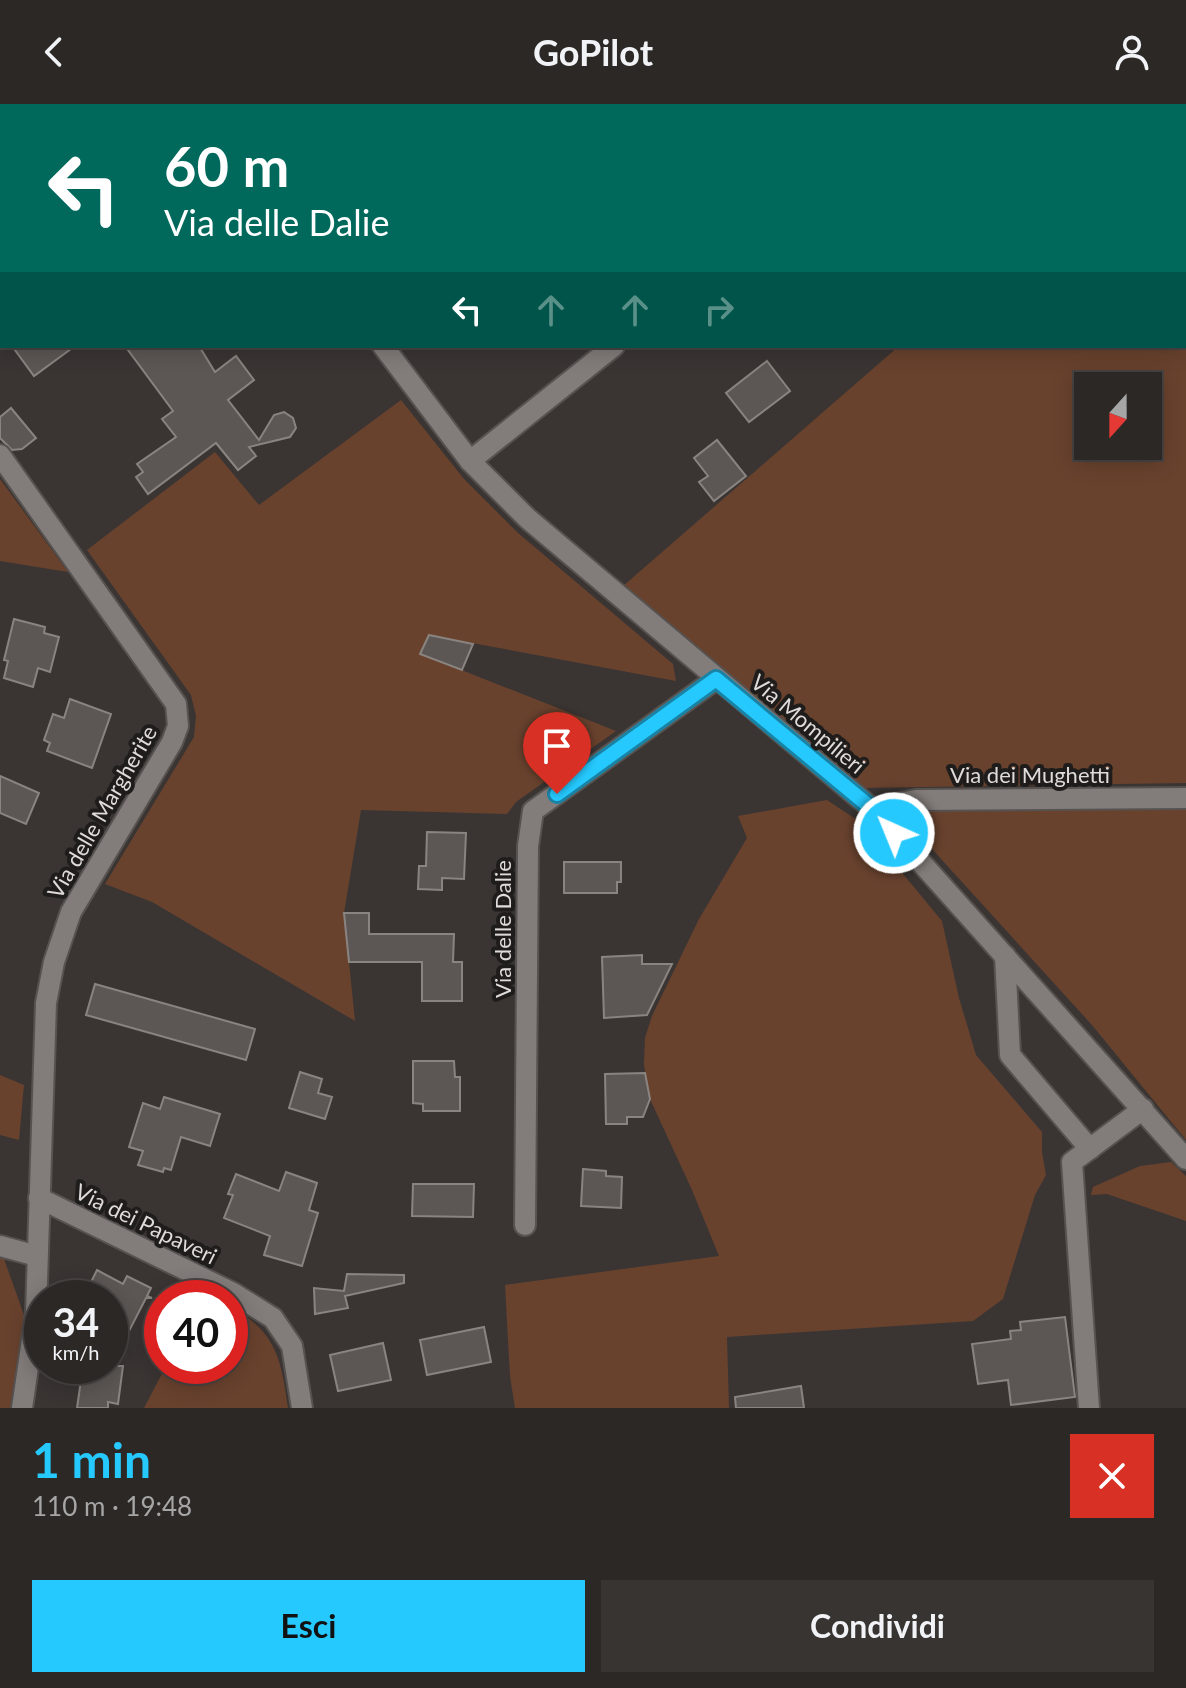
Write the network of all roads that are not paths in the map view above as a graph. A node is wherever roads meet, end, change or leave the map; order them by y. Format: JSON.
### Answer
{"nodes":[{"id":1,"x":385,"y":348,"type":"edge"},
{"id":2,"x":611,"y":348,"type":"edge"},
{"id":3,"x":0,"y":455,"type":"edge"},
{"id":4,"x":470,"y":461,"type":"junction"},
{"id":5,"x":716,"y":679,"type":"junction"},
{"id":6,"x":1186,"y":798,"type":"edge"},
{"id":7,"x":876,"y":812,"type":"junction"},
{"id":8,"x":1005,"y":956,"type":"junction"},
{"id":9,"x":1143,"y":1109,"type":"junction"},
{"id":10,"x":1090,"y":1149,"type":"junction"},
{"id":11,"x":1186,"y":1159,"type":"edge"},
{"id":12,"x":39,"y":1198,"type":"junction"},
{"id":13,"x":525,"y":1225,"type":"dead end"},
{"id":14,"x":0,"y":1246,"type":"edge"},
{"id":15,"x":37,"y":1256,"type":"junction"},
{"id":16,"x":22,"y":1408,"type":"edge"},
{"id":17,"x":302,"y":1408,"type":"edge"},
{"id":18,"x":1089,"y":1408,"type":"edge"}],
"edges":[{"from":1,"to":4,"type":"street","name":"Via Mompilieri"},
{"from":2,"to":4,"type":"street"},
{"from":3,"to":12,"type":"street","name":"Via delle Margherite"},
{"from":4,"to":5,"type":"street","name":"Via Mompilieri"},
{"from":5,"to":7,"type":"street","name":"Via Mompilieri"},
{"from":5,"to":13,"type":"street","name":"Via delle Dalie"},
{"from":6,"to":7,"type":"street","name":"Via dei Mughetti"},
{"from":7,"to":8,"type":"street","name":"Via Mompilieri"},
{"from":8,"to":9,"type":"street","name":"Via Mompilieri"},
{"from":8,"to":10,"type":"street"},
{"from":9,"to":10,"type":"street"},
{"from":9,"to":11,"type":"street","name":"Via Mompilieri"},
{"from":10,"to":18,"type":"street"},
{"from":12,"to":15,"type":"street","name":"Via delle Margherite"},
{"from":12,"to":17,"type":"street","name":"Via dei Papaveri"},
{"from":14,"to":15,"type":"street"},
{"from":15,"to":16,"type":"street","name":"Via delle Margherite"}]}
